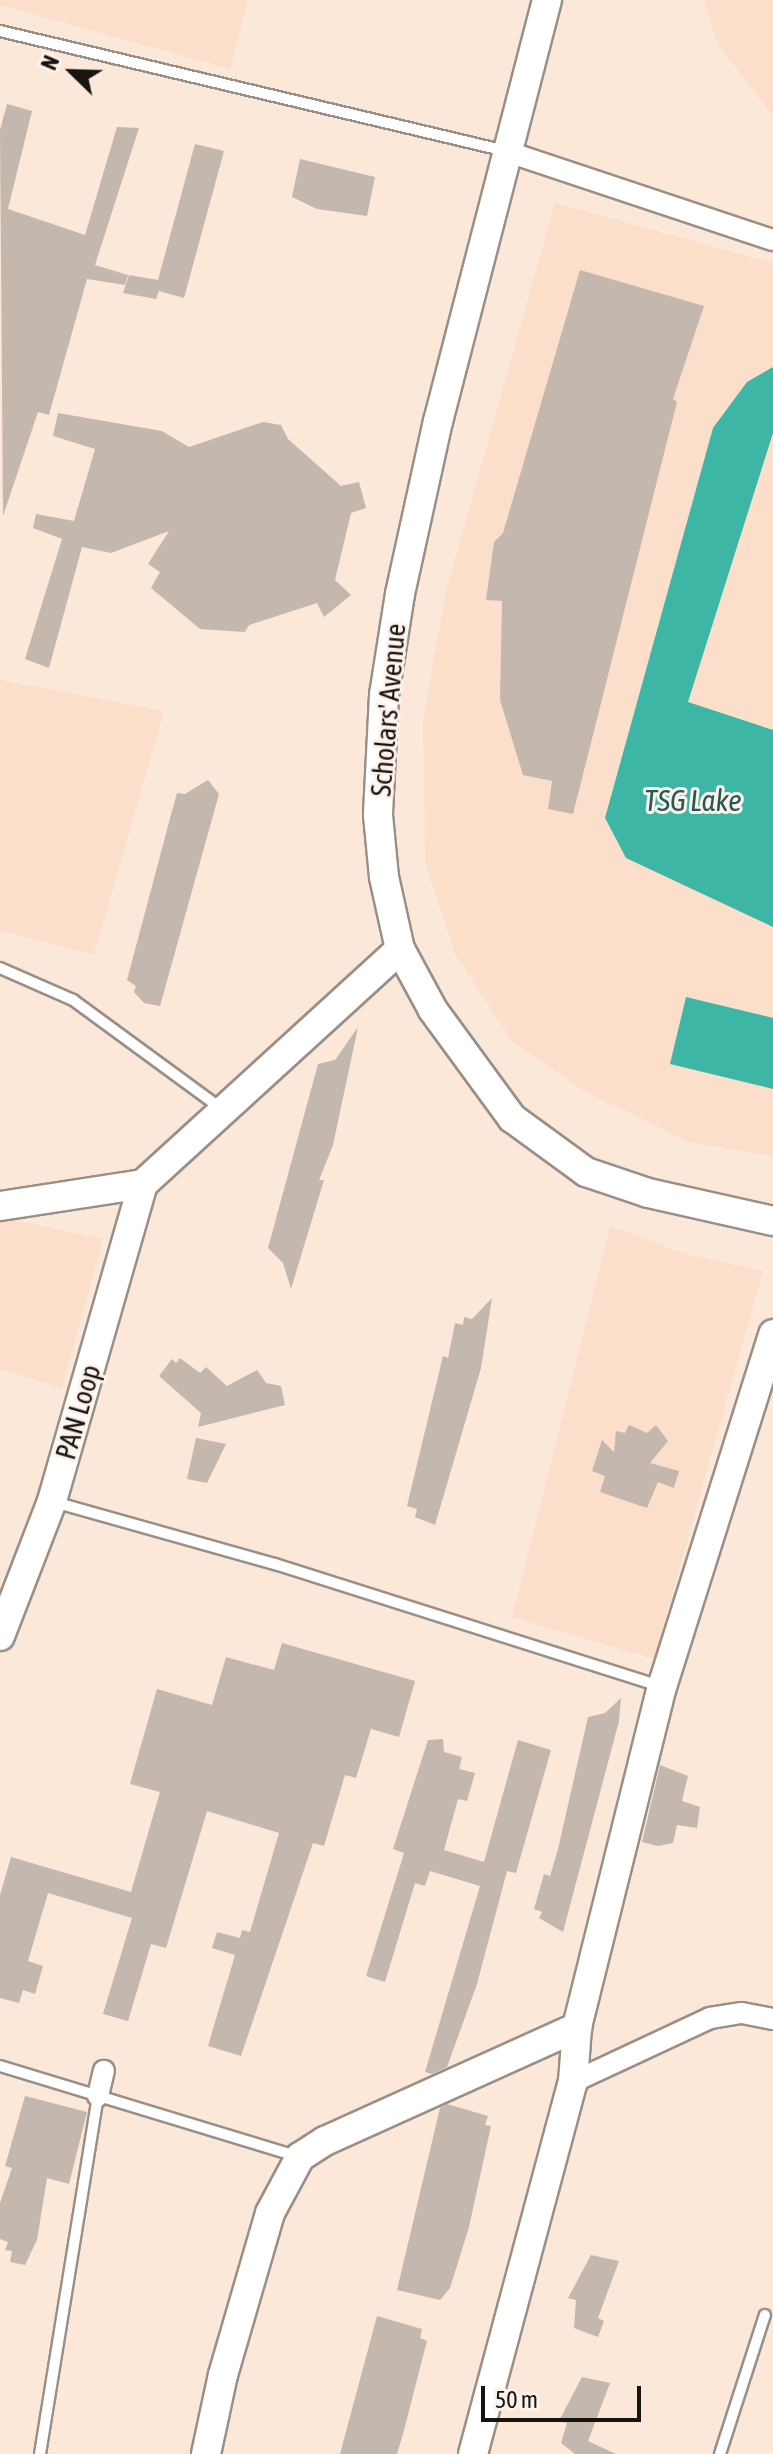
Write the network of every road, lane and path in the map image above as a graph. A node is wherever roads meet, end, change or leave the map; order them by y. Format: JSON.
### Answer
{"nodes":[{"id":1,"x":547,"y":0,"type":"edge"},
{"id":2,"x":0,"y":31,"type":"edge"},
{"id":3,"x":508,"y":152,"type":"junction"},
{"id":4,"x":773,"y":240,"type":"edge"},
{"id":5,"x":400,"y":949,"type":"junction"},
{"id":6,"x":0,"y":968,"type":"edge"},
{"id":7,"x":224,"y":1110,"type":"junction"},
{"id":8,"x":143,"y":1184,"type":"junction"},
{"id":9,"x":0,"y":1206,"type":"edge"},
{"id":10,"x":773,"y":1221,"type":"edge"},
{"id":11,"x":773,"y":1334,"type":"edge"},
{"id":12,"x":52,"y":1501,"type":"junction"},
{"id":13,"x":0,"y":1636,"type":"edge"},
{"id":14,"x":662,"y":1687,"type":"junction"},
{"id":15,"x":773,"y":2019,"type":"edge"},
{"id":16,"x":577,"y":2027,"type":"junction"},
{"id":17,"x":0,"y":2066,"type":"edge"},
{"id":18,"x":104,"y":2071,"type":"dead end"},
{"id":19,"x":573,"y":2082,"type":"junction"},
{"id":20,"x":98,"y":2096,"type":"junction"},
{"id":21,"x":300,"y":2157,"type":"junction"},
{"id":22,"x":765,"y":2315,"type":"dead end"},
{"id":23,"x":40,"y":2454,"type":"edge"},
{"id":24,"x":206,"y":2454,"type":"edge"},
{"id":25,"x":473,"y":2454,"type":"edge"},
{"id":26,"x":720,"y":2454,"type":"edge"}],
"edges":[{"from":1,"to":3,"type":"street","name":"Scholars' Avenue"},
{"from":2,"to":3,"type":"lane"},
{"from":3,"to":4,"type":"street"},
{"from":3,"to":5,"type":"street","name":"Scholars' Avenue"},
{"from":5,"to":7,"type":"street"},
{"from":5,"to":10,"type":"street","name":"Scholars' Avenue"},
{"from":6,"to":7,"type":"lane"},
{"from":7,"to":8,"type":"street"},
{"from":8,"to":9,"type":"street"},
{"from":8,"to":12,"type":"street","name":"PAN Loop"},
{"from":11,"to":14,"type":"street"},
{"from":12,"to":13,"type":"street","name":"PAN Loop"},
{"from":12,"to":14,"type":"lane"},
{"from":14,"to":16,"type":"street"},
{"from":15,"to":19,"type":"street"},
{"from":16,"to":19,"type":"street"},
{"from":16,"to":21,"type":"street"},
{"from":17,"to":20,"type":"lane"},
{"from":18,"to":20,"type":"street"},
{"from":19,"to":25,"type":"street"},
{"from":20,"to":21,"type":"lane"},
{"from":20,"to":23,"type":"lane"},
{"from":21,"to":24,"type":"street"},
{"from":22,"to":26,"type":"lane"}]}
